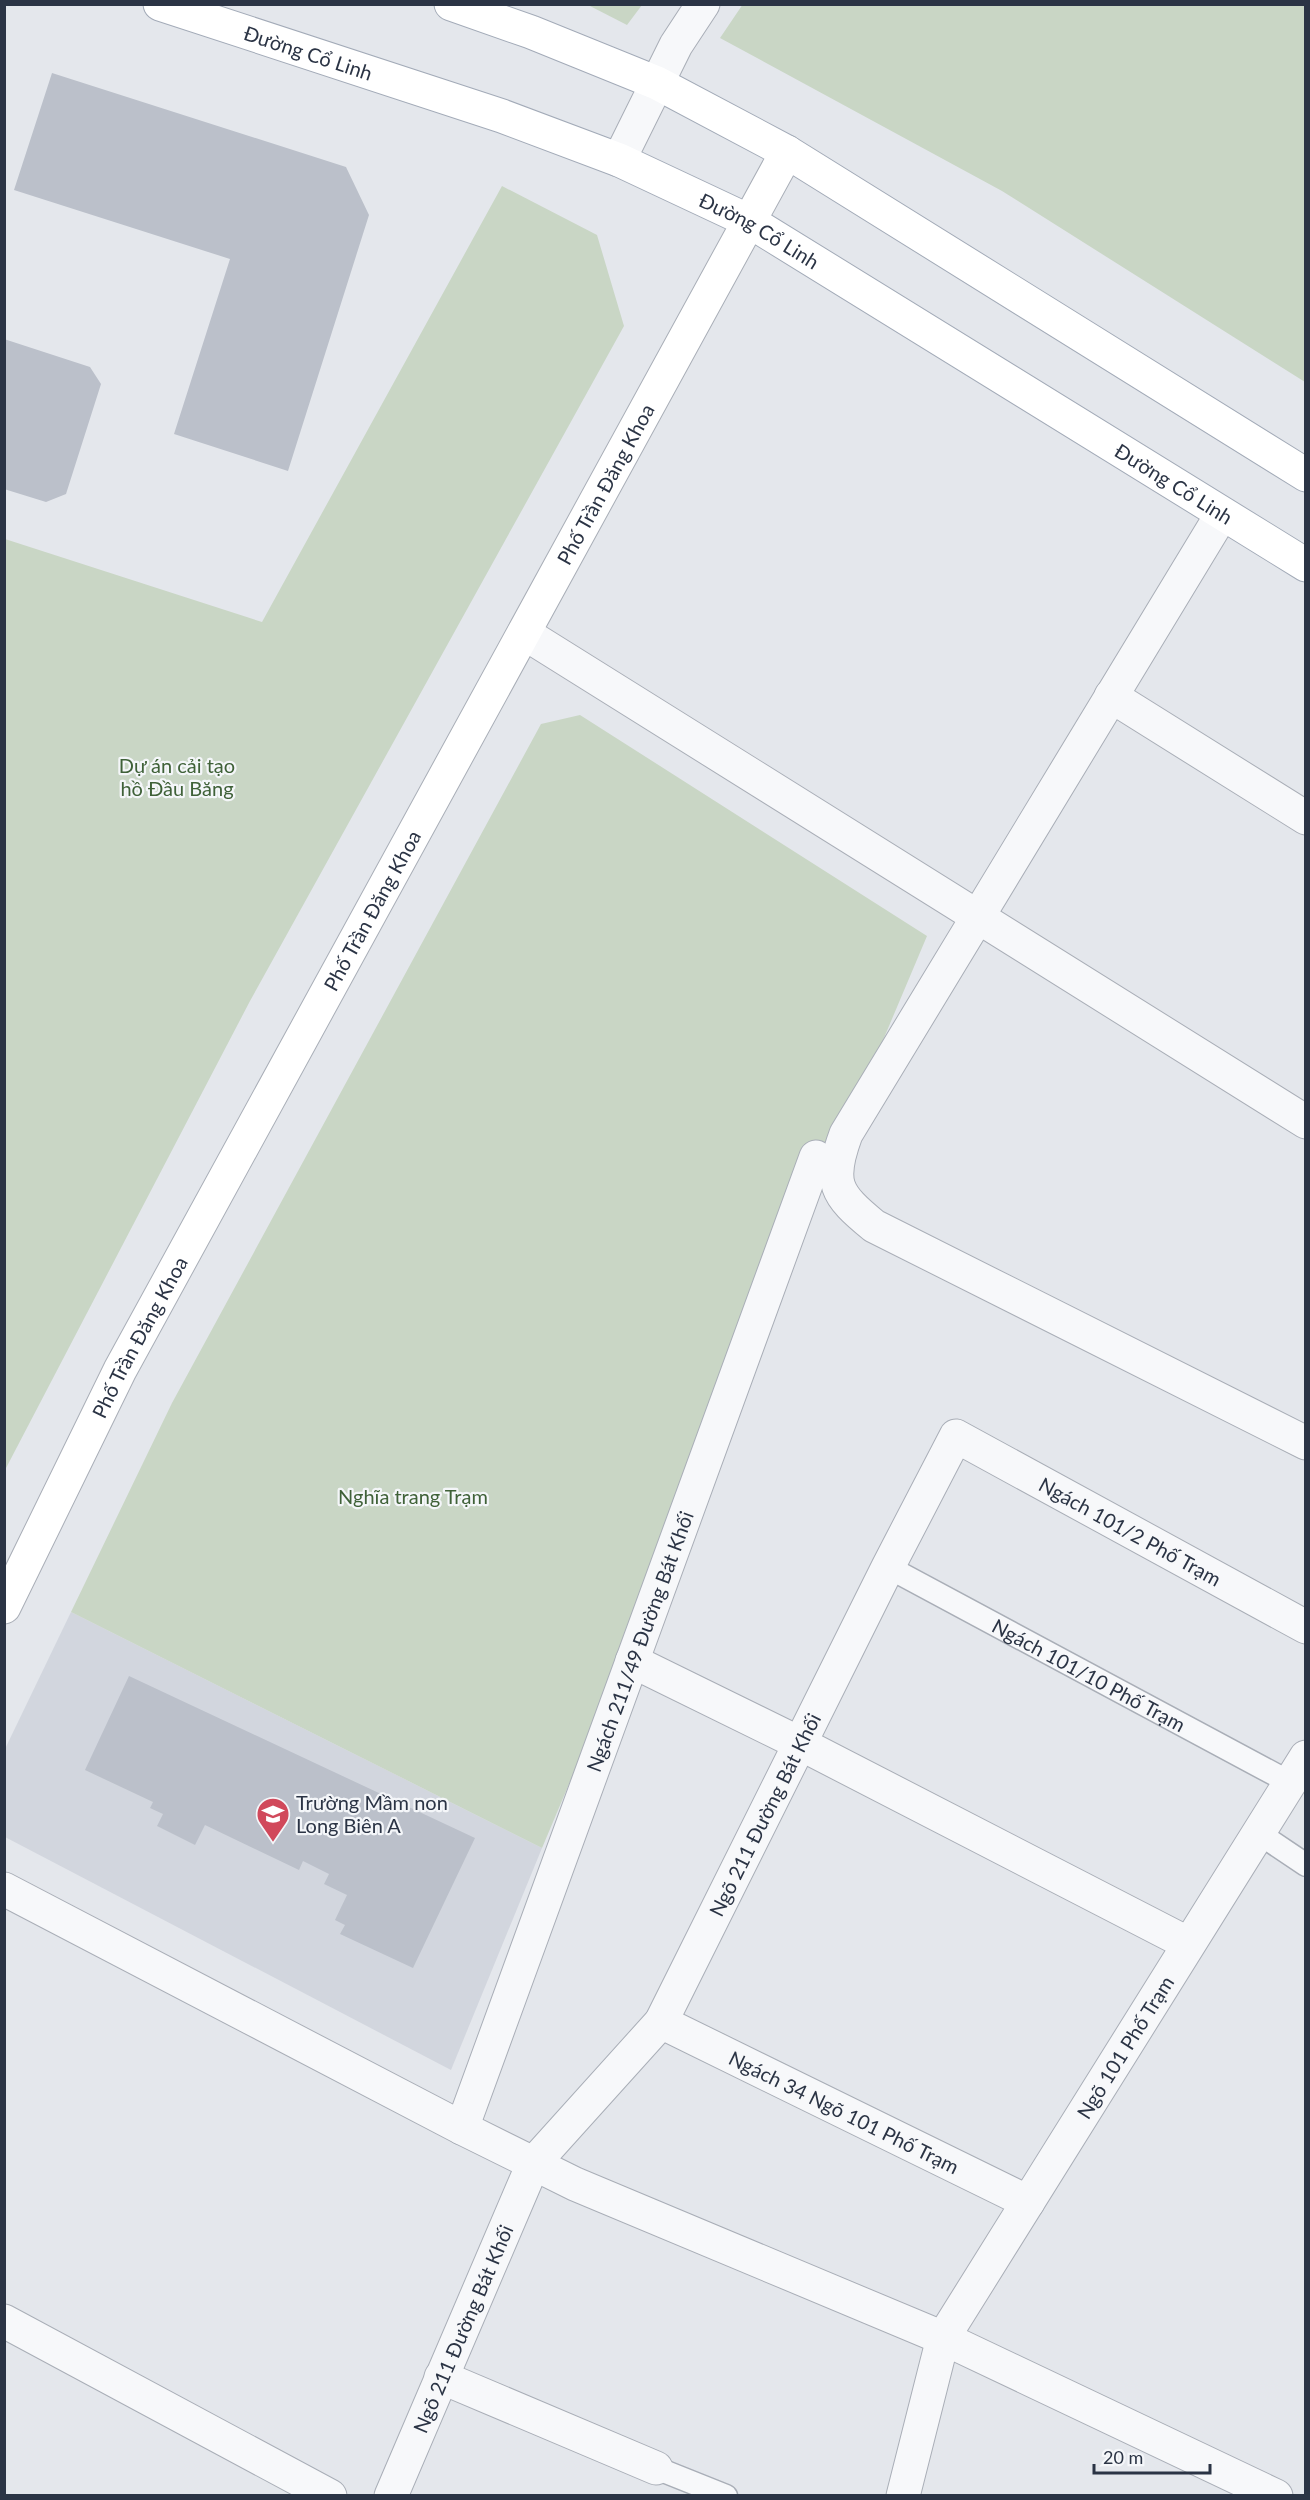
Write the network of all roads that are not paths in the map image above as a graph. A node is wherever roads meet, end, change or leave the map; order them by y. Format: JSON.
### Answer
{"nodes":[{"id":1,"x":160,"y":4,"type":"edge"},
{"id":2,"x":452,"y":4,"type":"edge"},
{"id":3,"x":703,"y":4,"type":"edge"},
{"id":4,"x":657,"y":83,"type":"junction"},
{"id":5,"x":787,"y":152,"type":"junction"},
{"id":6,"x":619,"y":160,"type":"junction"},
{"id":7,"x":749,"y":221,"type":"junction"},
{"id":8,"x":1305,"y":475,"type":"edge"},
{"id":9,"x":1222,"y":514,"type":"junction"},
{"id":10,"x":1305,"y":565,"type":"edge"},
{"id":11,"x":524,"y":633,"type":"junction"},
{"id":12,"x":1112,"y":696,"type":"junction"},
{"id":13,"x":1305,"y":818,"type":"edge"},
{"id":14,"x":977,"y":917,"type":"junction"},
{"id":15,"x":1305,"y":1122,"type":"edge"},
{"id":16,"x":816,"y":1157,"type":"dead end"},
{"id":17,"x":956,"y":1436,"type":"joint"},
{"id":18,"x":1305,"y":1443,"type":"edge"},
{"id":19,"x":888,"y":1567,"type":"junction"},
{"id":20,"x":4,"y":1607,"type":"edge"},
{"id":21,"x":1305,"y":1628,"type":"edge"},
{"id":22,"x":632,"y":1660,"type":"junction"},
{"id":23,"x":800,"y":1743,"type":"junction"},
{"id":24,"x":1297,"y":1769,"type":"edge"},
{"id":25,"x":1257,"y":1832,"type":"junction"},
{"id":26,"x":1305,"y":1865,"type":"edge"},
{"id":27,"x":4,"y":1889,"type":"edge"},
{"id":28,"x":1187,"y":1943,"type":"junction"},
{"id":29,"x":661,"y":2022,"type":"junction"},
{"id":30,"x":462,"y":2128,"type":"junction"},
{"id":31,"x":533,"y":2164,"type":"junction"},
{"id":32,"x":1028,"y":2202,"type":"junction"},
{"id":33,"x":4,"y":2321,"type":"edge"},
{"id":34,"x":944,"y":2338,"type":"junction"},
{"id":35,"x":441,"y":2378,"type":"junction"},
{"id":36,"x":656,"y":2468,"type":"joint"},
{"id":37,"x":330,"y":2496,"type":"edge"},
{"id":38,"x":391,"y":2496,"type":"edge"},
{"id":39,"x":726,"y":2496,"type":"edge"},
{"id":40,"x":903,"y":2496,"type":"edge"},
{"id":41,"x":1276,"y":2496,"type":"edge"}],
"edges":[{"from":1,"to":6,"type":"main road","name":"Đường Cổ Linh"},
{"from":2,"to":4,"type":"main road"},
{"from":3,"to":4,"type":"street"},
{"from":4,"to":5,"type":"main road"},
{"from":4,"to":6,"type":"street"},
{"from":5,"to":7,"type":"main road","name":"Phố Trần Đăng Khoa"},
{"from":5,"to":8,"type":"main road"},
{"from":6,"to":7,"type":"main road","name":"Đường Cổ Linh"},
{"from":7,"to":9,"type":"main road","name":"Đường Cổ Linh"},
{"from":7,"to":11,"type":"main road","name":"Phố Trần Đăng Khoa"},
{"from":9,"to":10,"type":"main road","name":"Đường Cổ Linh"},
{"from":9,"to":12,"type":"street"},
{"from":11,"to":14,"type":"street"},
{"from":11,"to":20,"type":"main road","name":"Phố Trần Đăng Khoa"},
{"from":12,"to":13,"type":"street"},
{"from":12,"to":14,"type":"street"},
{"from":14,"to":15,"type":"street"},
{"from":14,"to":18,"type":"street"},
{"from":16,"to":22,"type":"street","name":"Ngách 211/49 Đường Bát Khối"},
{"from":17,"to":19,"type":"street","name":"Ngõ 211 Đường Bát Khối"},
{"from":17,"to":21,"type":"street","name":"Ngách 101/2 Phố Trạm"},
{"from":19,"to":23,"type":"street","name":"Ngõ 211 Đường Bát Khối"},
{"from":19,"to":24,"type":"lane","name":"Ngách 101/10 Phố Trạm"},
{"from":22,"to":23,"type":"street"},
{"from":22,"to":30,"type":"street","name":"Ngách 211/49 Đường Bát Khối"},
{"from":23,"to":28,"type":"street"},
{"from":23,"to":29,"type":"street","name":"Ngõ 211 Đường Bát Khối"},
{"from":24,"to":25,"type":"street","name":"Ngõ 101 Phố Trạm"},
{"from":25,"to":26,"type":"lane"},
{"from":25,"to":28,"type":"street","name":"Ngõ 101 Phố Trạm"},
{"from":27,"to":30,"type":"street"},
{"from":28,"to":32,"type":"street","name":"Ngõ 101 Phố Trạm"},
{"from":29,"to":31,"type":"street","name":"Ngõ 211 Đường Bát Khối"},
{"from":29,"to":32,"type":"street","name":"Ngách 34 Ngõ 101 Phố Trạm"},
{"from":30,"to":31,"type":"street"},
{"from":31,"to":34,"type":"street"},
{"from":31,"to":35,"type":"street","name":"Ngõ 211 Đường Bát Khối"},
{"from":32,"to":34,"type":"street","name":"Ngõ 101 Phố Trạm"},
{"from":33,"to":37,"type":"street"},
{"from":34,"to":40,"type":"street","name":"Ngõ 101 Phố Trạm"},
{"from":34,"to":41,"type":"street"},
{"from":35,"to":36,"type":"street"},
{"from":35,"to":38,"type":"street","name":"Ngõ 211 Đường Bát Khối"},
{"from":36,"to":39,"type":"lane"}]}
